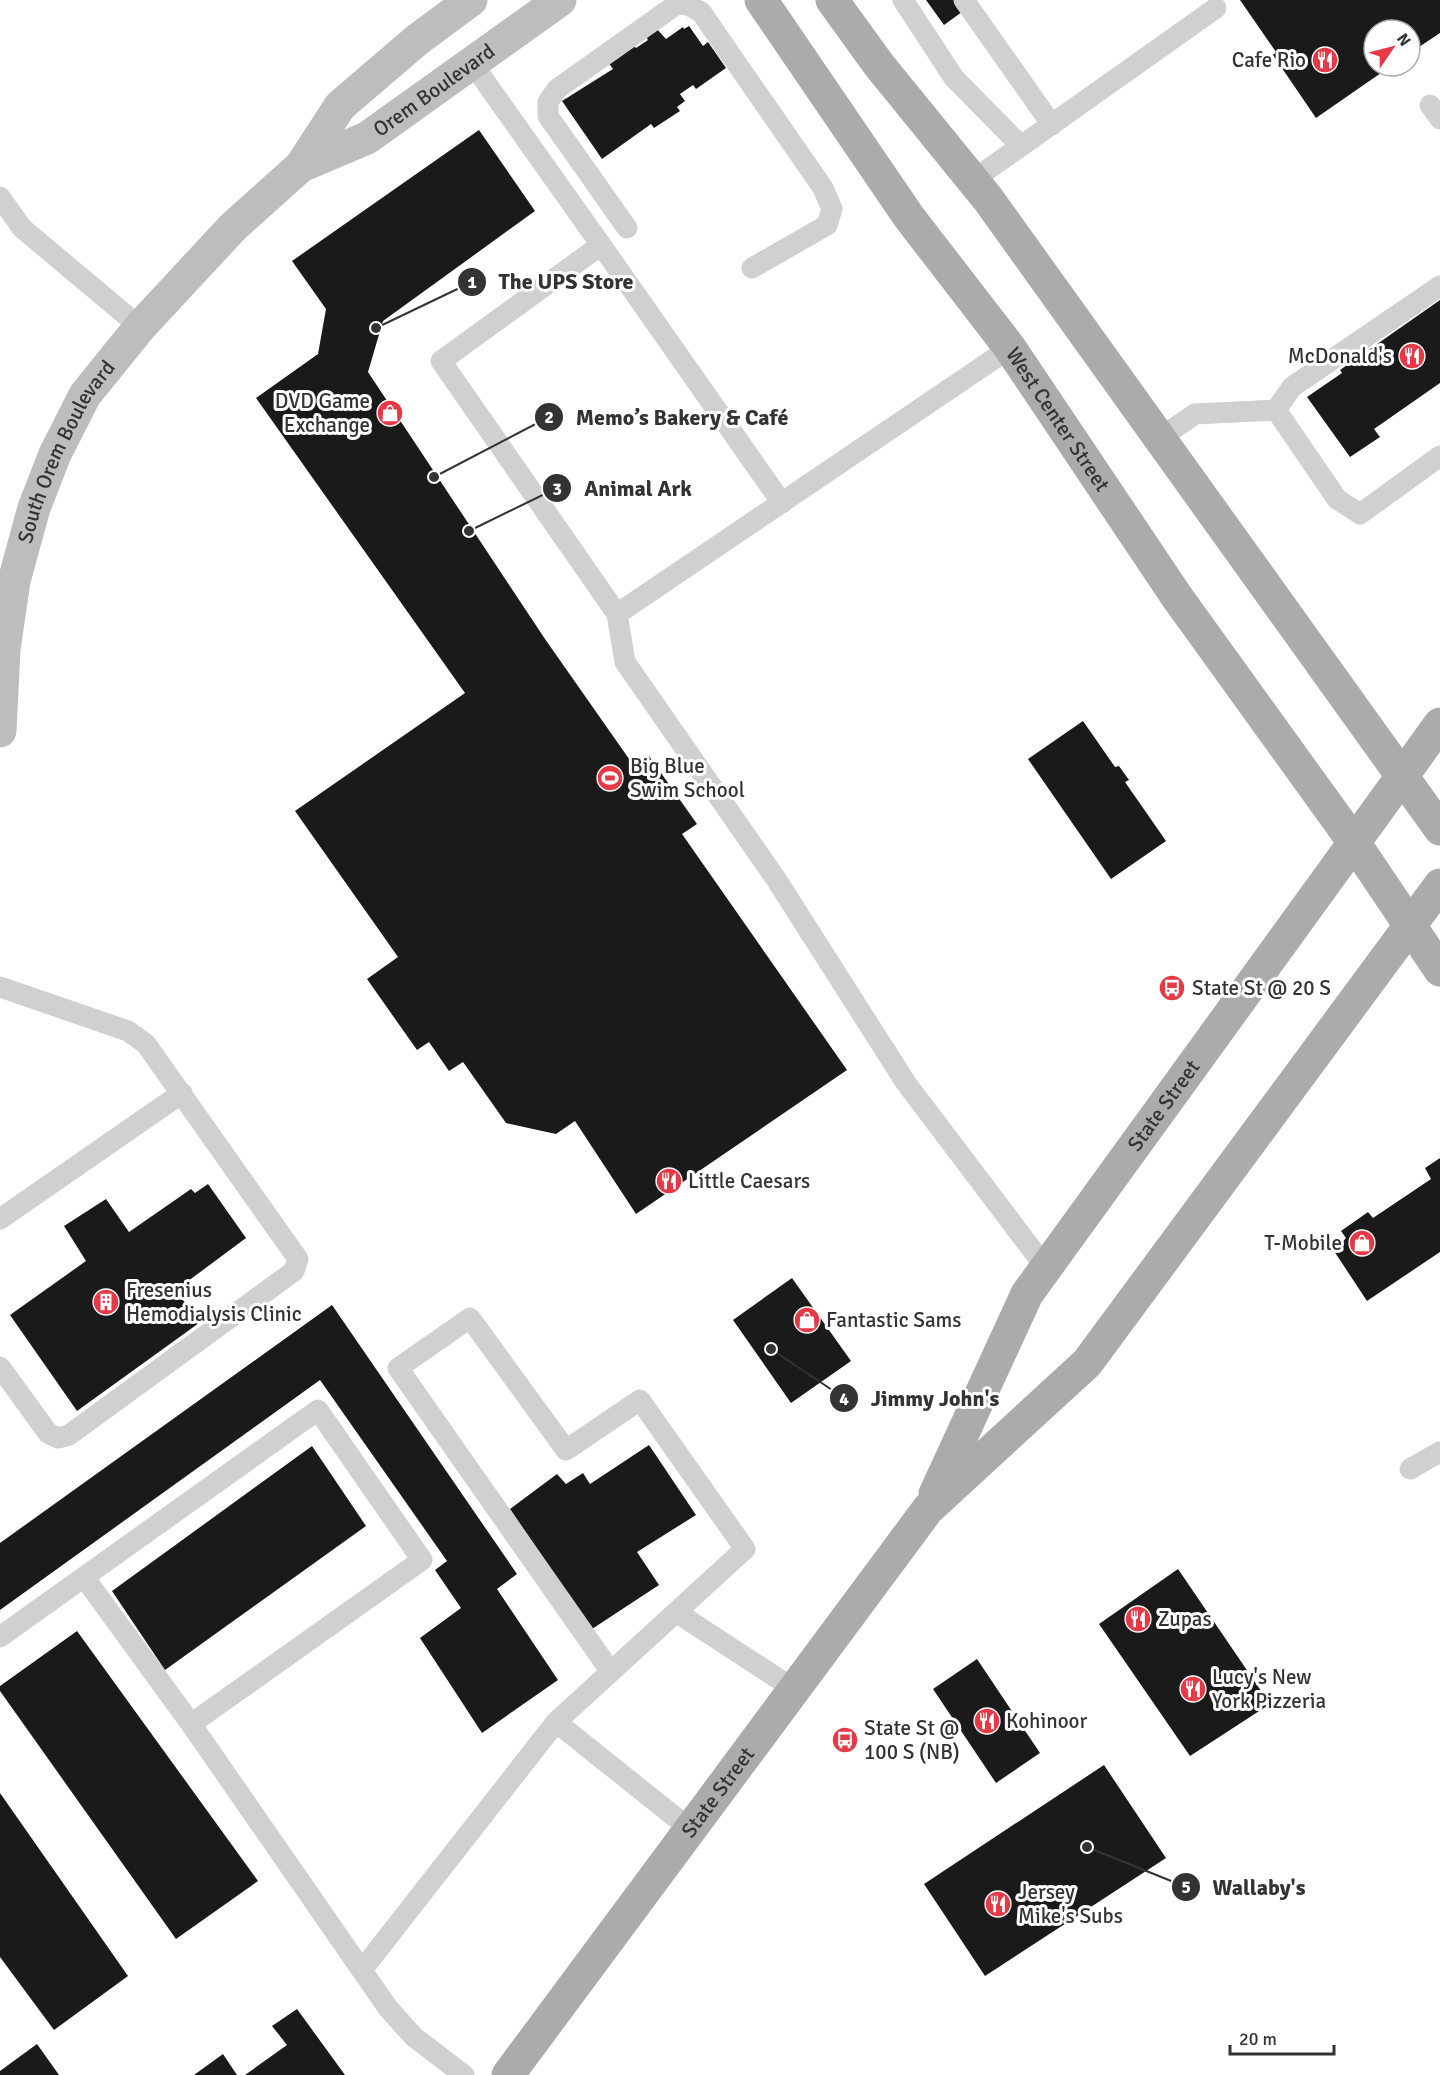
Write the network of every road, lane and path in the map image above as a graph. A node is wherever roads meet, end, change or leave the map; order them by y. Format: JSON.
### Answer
{"nodes":[{"id":1,"x":471,"y":0,"type":"edge"},
{"id":2,"x":560,"y":0,"type":"edge"},
{"id":3,"x":761,"y":0,"type":"edge"},
{"id":4,"x":832,"y":0,"type":"edge"},
{"id":5,"x":903,"y":0,"type":"edge"},
{"id":6,"x":964,"y":0,"type":"edge"},
{"id":7,"x":1216,"y":8,"type":"dead end"},
{"id":8,"x":472,"y":63,"type":"junction"},
{"id":9,"x":1052,"y":125,"type":"junction"},
{"id":10,"x":1021,"y":146,"type":"junction"},
{"id":11,"x":301,"y":166,"type":"junction"},
{"id":12,"x":973,"y":180,"type":"junction"},
{"id":13,"x":0,"y":197,"type":"edge"},
{"id":14,"x":627,"y":228,"type":"dead end"},
{"id":15,"x":601,"y":245,"type":"junction"},
{"id":16,"x":752,"y":268,"type":"dead end"},
{"id":17,"x":1440,"y":286,"type":"edge"},
{"id":18,"x":140,"y":327,"type":"junction"},
{"id":19,"x":1010,"y":348,"type":"junction"},
{"id":20,"x":1276,"y":410,"type":"junction"},
{"id":21,"x":1160,"y":438,"type":"junction"},
{"id":22,"x":1440,"y":456,"type":"edge"},
{"id":23,"x":782,"y":503,"type":"junction"},
{"id":24,"x":617,"y":614,"type":"junction"},
{"id":25,"x":1440,"y":724,"type":"edge"},
{"id":26,"x":0,"y":731,"type":"edge"},
{"id":27,"x":1402,"y":775,"type":"junction"},
{"id":28,"x":1440,"y":829,"type":"edge"},
{"id":29,"x":1353,"y":841,"type":"junction"},
{"id":30,"x":1440,"y":885,"type":"edge"},
{"id":31,"x":1411,"y":926,"type":"junction"},
{"id":32,"x":1440,"y":970,"type":"edge"},
{"id":33,"x":0,"y":987,"type":"edge"},
{"id":34,"x":182,"y":1093,"type":"junction"},
{"id":35,"x":0,"y":1220,"type":"edge"},
{"id":36,"x":1046,"y":1268,"type":"junction"},
{"id":37,"x":0,"y":1367,"type":"edge"},
{"id":38,"x":1440,"y":1452,"type":"edge"},
{"id":39,"x":1410,"y":1469,"type":"dead end"},
{"id":40,"x":928,"y":1509,"type":"junction"},
{"id":41,"x":84,"y":1577,"type":"junction"},
{"id":42,"x":676,"y":1612,"type":"junction"},
{"id":43,"x":0,"y":1637,"type":"edge"},
{"id":44,"x":611,"y":1672,"type":"junction"},
{"id":45,"x":794,"y":1689,"type":"junction"},
{"id":46,"x":556,"y":1722,"type":"junction"},
{"id":47,"x":191,"y":1724,"type":"junction"},
{"id":48,"x":690,"y":1829,"type":"junction"},
{"id":49,"x":362,"y":1970,"type":"junction"},
{"id":50,"x":464,"y":2075,"type":"edge"},
{"id":51,"x":508,"y":2075,"type":"edge"}],
"edges":[{"from":1,"to":11,"type":"street","name":"Orem Boulevard"},
{"from":2,"to":8,"type":"street","name":"Orem Boulevard"},
{"from":3,"to":19,"type":"main road","name":"West Center Street"},
{"from":4,"to":12,"type":"main road"},
{"from":5,"to":10,"type":"lane"},
{"from":6,"to":9,"type":"lane"},
{"from":7,"to":9,"type":"lane"},
{"from":8,"to":11,"type":"street","name":"Orem Boulevard"},
{"from":8,"to":15,"type":"lane"},
{"from":9,"to":10,"type":"lane"},
{"from":10,"to":12,"type":"lane"},
{"from":11,"to":18,"type":"street","name":"Orem Boulevard"},
{"from":12,"to":21,"type":"main road"},
{"from":13,"to":18,"type":"lane"},
{"from":14,"to":16,"type":"lane"},
{"from":15,"to":23,"type":"lane"},
{"from":15,"to":24,"type":"lane"},
{"from":17,"to":20,"type":"lane"},
{"from":18,"to":26,"type":"street","name":"South Orem Boulevard"},
{"from":19,"to":23,"type":"lane"},
{"from":19,"to":29,"type":"main road","name":"West Center Street"},
{"from":20,"to":21,"type":"lane"},
{"from":20,"to":22,"type":"lane"},
{"from":21,"to":27,"type":"main road"},
{"from":23,"to":24,"type":"lane"},
{"from":24,"to":36,"type":"lane"},
{"from":25,"to":27,"type":"main road","name":"State Street"},
{"from":27,"to":28,"type":"main road"},
{"from":27,"to":29,"type":"main road","name":"State Street"},
{"from":29,"to":31,"type":"main road","name":"West Center Street"},
{"from":29,"to":36,"type":"main road","name":"State Street"},
{"from":30,"to":31,"type":"main road","name":"State Street"},
{"from":31,"to":32,"type":"main road","name":"West Center Street"},
{"from":31,"to":40,"type":"main road","name":"State Street"},
{"from":33,"to":34,"type":"lane"},
{"from":34,"to":35,"type":"lane"},
{"from":34,"to":37,"type":"lane"},
{"from":36,"to":40,"type":"main road","name":"State Street"},
{"from":38,"to":39,"type":"lane"},
{"from":40,"to":45,"type":"main road","name":"State Street"},
{"from":41,"to":43,"type":"lane"},
{"from":41,"to":47,"type":"lane"},
{"from":41,"to":47,"type":"lane"},
{"from":42,"to":44,"type":"lane"},
{"from":42,"to":44,"type":"lane"},
{"from":42,"to":45,"type":"lane"},
{"from":44,"to":46,"type":"lane"},
{"from":45,"to":48,"type":"main road","name":"State Street"},
{"from":46,"to":48,"type":"lane"},
{"from":46,"to":49,"type":"lane"},
{"from":47,"to":49,"type":"lane"},
{"from":48,"to":51,"type":"main road","name":"State Street"},
{"from":49,"to":50,"type":"lane"}]}
